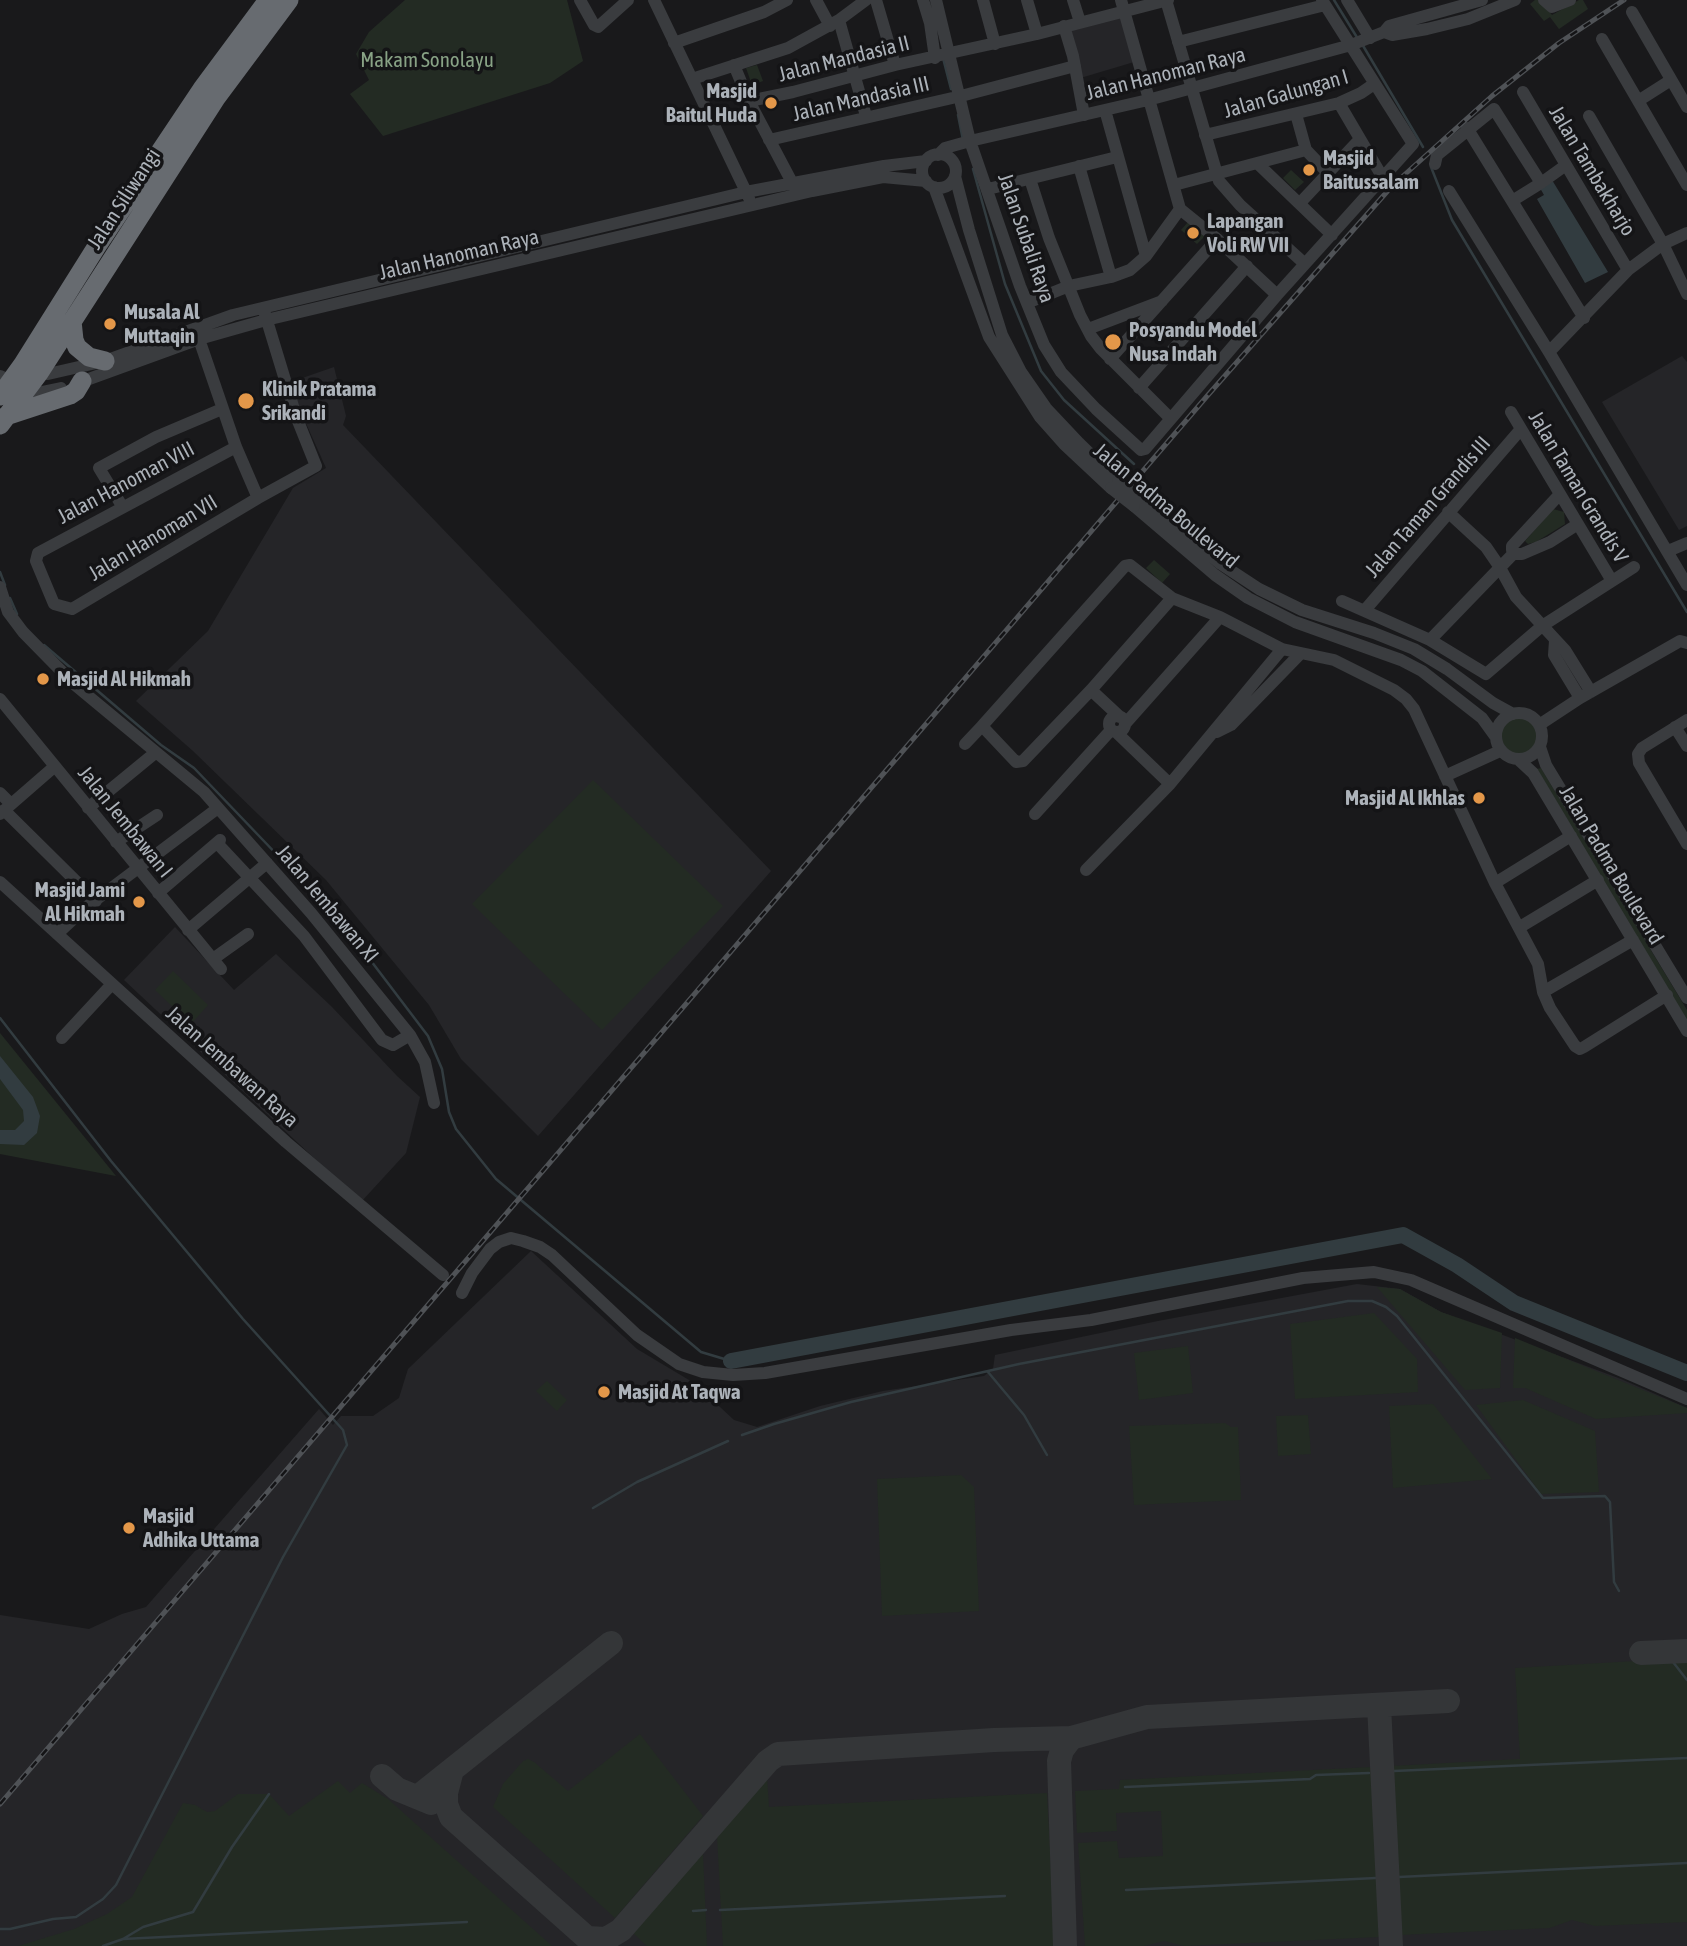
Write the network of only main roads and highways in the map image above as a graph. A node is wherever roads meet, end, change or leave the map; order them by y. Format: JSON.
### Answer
{"nodes":[{"id":1,"x":278,"y":4,"type":"edge"},
{"id":2,"x":72,"y":321,"type":"junction"},
{"id":3,"x":105,"y":361,"type":"road end"},
{"id":4,"x":31,"y":369,"type":"junction"},
{"id":5,"x":82,"y":381,"type":"road end"},
{"id":6,"x":9,"y":386,"type":"edge"},
{"id":7,"x":3,"y":421,"type":"edge"}],
"edges":[{"from":1,"to":2,"type":"highway","name":"Jalan Siliwangi"},
{"from":1,"to":4,"type":"highway","name":"Jalan Siliwangi"},
{"from":2,"to":3,"type":"highway"},
{"from":2,"to":4,"type":"highway","name":"Jalan Siliwangi"},
{"from":4,"to":6,"type":"highway","name":"Jalan Siliwangi"},
{"from":5,"to":7,"type":"highway"},
{"from":6,"to":7,"type":"highway","name":"Jalan Siliwangi"}]}
